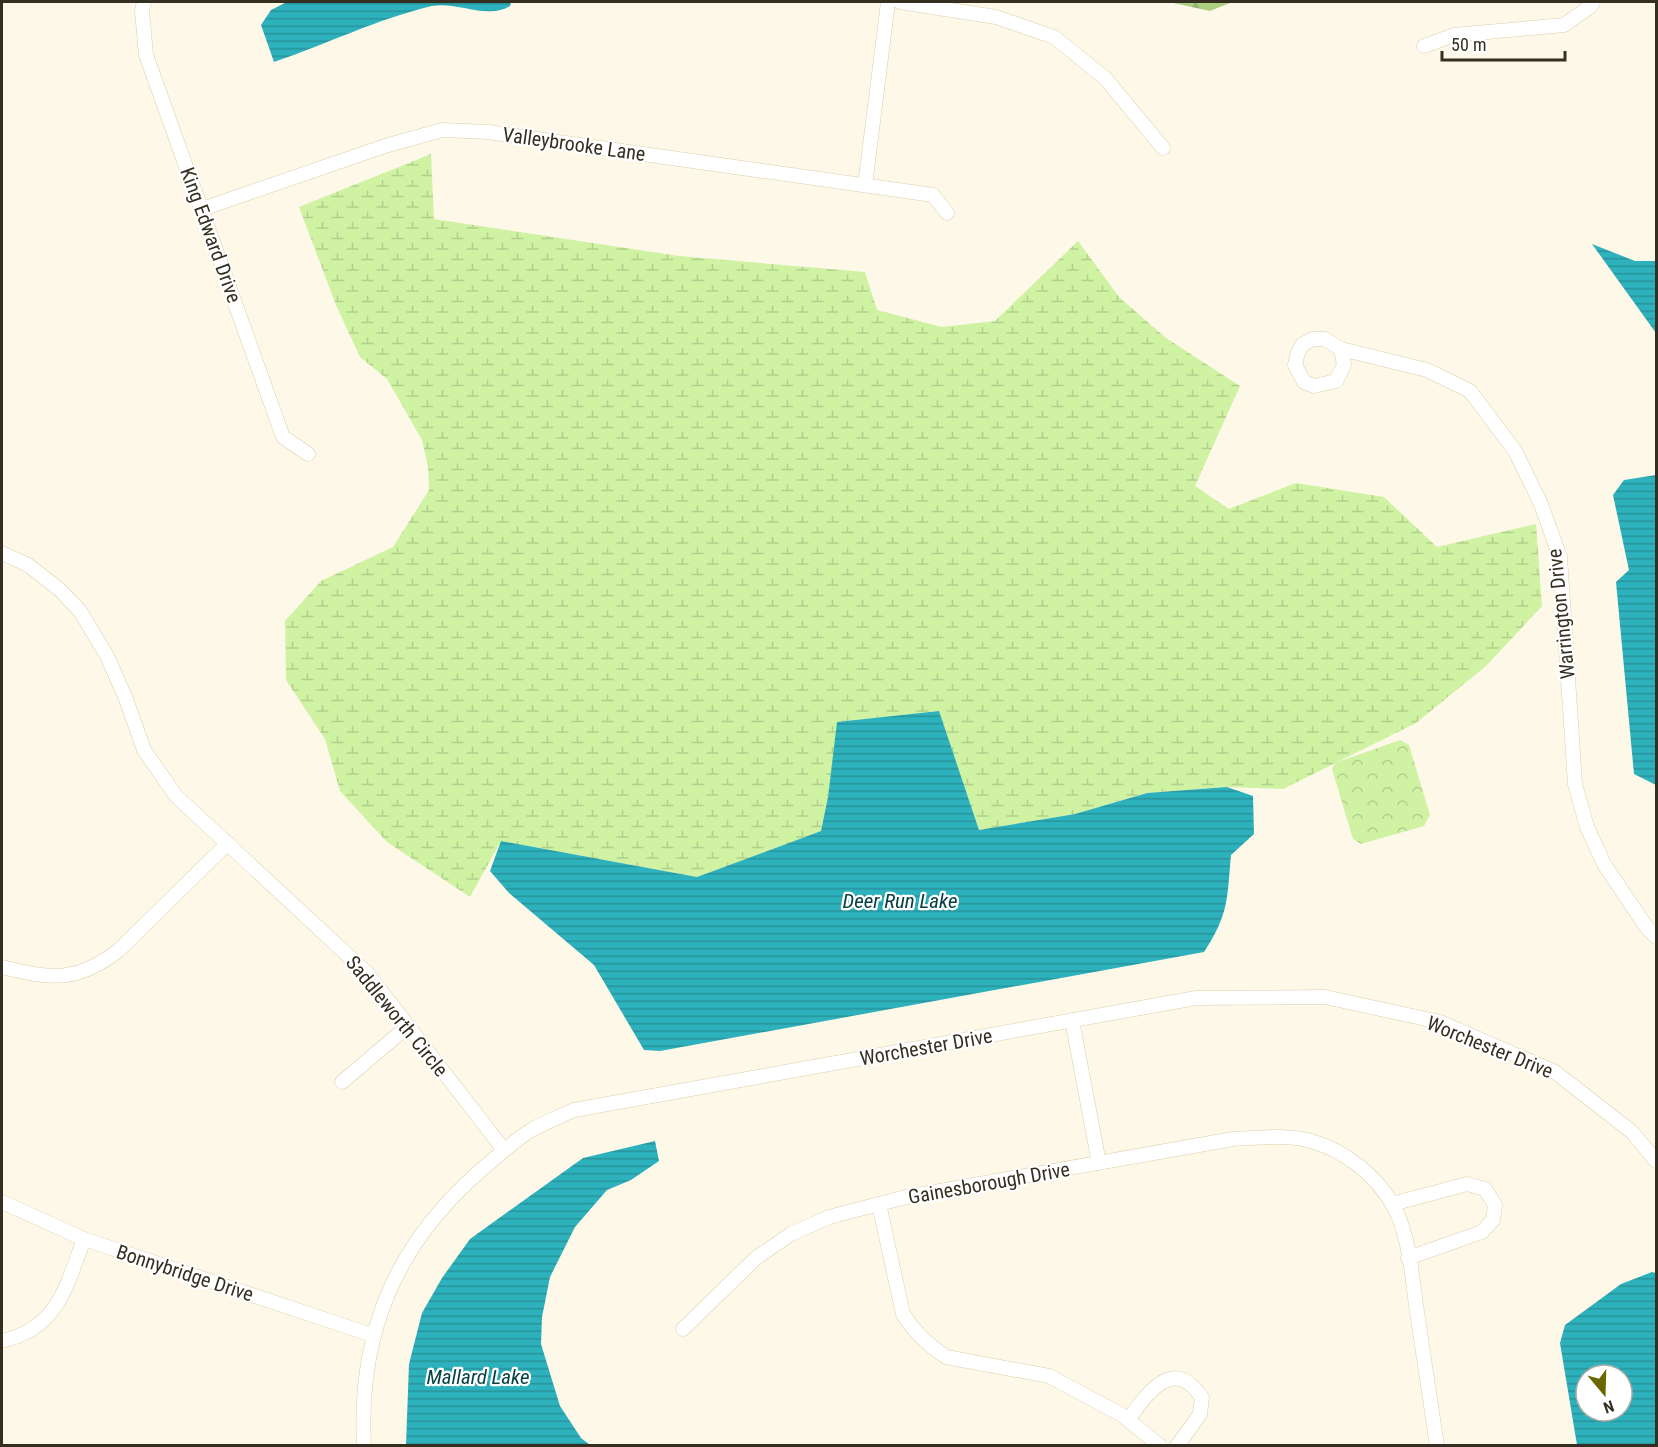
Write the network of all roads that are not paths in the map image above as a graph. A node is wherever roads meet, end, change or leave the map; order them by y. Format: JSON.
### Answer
{"nodes":[{"id":1,"x":144,"y":2,"type":"edge"},
{"id":2,"x":888,"y":2,"type":"edge"},
{"id":3,"x":900,"y":2,"type":"edge"},
{"id":4,"x":1593,"y":2,"type":"edge"},
{"id":5,"x":1424,"y":46,"type":"dead end"},
{"id":6,"x":1163,"y":148,"type":"dead end"},
{"id":7,"x":865,"y":185,"type":"junction"},
{"id":8,"x":202,"y":209,"type":"junction"},
{"id":9,"x":947,"y":213,"type":"dead end"},
{"id":10,"x":1341,"y":349,"type":"dead end"},
{"id":11,"x":308,"y":454,"type":"dead end"},
{"id":12,"x":2,"y":554,"type":"edge"},
{"id":13,"x":228,"y":843,"type":"junction"},
{"id":14,"x":1656,"y":937,"type":"edge"},
{"id":15,"x":2,"y":967,"type":"edge"},
{"id":16,"x":1072,"y":1020,"type":"junction"},
{"id":17,"x":408,"y":1027,"type":"junction"},
{"id":18,"x":342,"y":1082,"type":"dead end"},
{"id":19,"x":504,"y":1150,"type":"junction"},
{"id":20,"x":1656,"y":1161,"type":"edge"},
{"id":21,"x":1099,"y":1163,"type":"junction"},
{"id":22,"x":2,"y":1202,"type":"edge"},
{"id":23,"x":879,"y":1204,"type":"junction"},
{"id":24,"x":1392,"y":1204,"type":"junction"},
{"id":25,"x":84,"y":1239,"type":"junction"},
{"id":26,"x":1408,"y":1258,"type":"junction"},
{"id":27,"x":683,"y":1329,"type":"dead end"},
{"id":28,"x":372,"y":1335,"type":"junction"},
{"id":29,"x":2,"y":1341,"type":"edge"},
{"id":30,"x":1128,"y":1420,"type":"junction"},
{"id":31,"x":364,"y":1446,"type":"edge"},
{"id":32,"x":1160,"y":1446,"type":"edge"},
{"id":33,"x":1178,"y":1446,"type":"edge"},
{"id":34,"x":1437,"y":1446,"type":"edge"}],
"edges":[{"from":1,"to":8,"type":"street","name":"King Edward Drive"},
{"from":2,"to":7,"type":"street"},
{"from":3,"to":6,"type":"street"},
{"from":4,"to":5,"type":"street"},
{"from":7,"to":8,"type":"street","name":"Valleybrooke Lane"},
{"from":7,"to":9,"type":"street","name":"Valleybrooke Lane"},
{"from":8,"to":11,"type":"street","name":"King Edward Drive"},
{"from":10,"to":14,"type":"street","name":"Warrington Drive"},
{"from":12,"to":13,"type":"street","name":"Saddleworth Circle"},
{"from":13,"to":15,"type":"street"},
{"from":13,"to":17,"type":"street","name":"Saddleworth Circle"},
{"from":16,"to":19,"type":"street","name":"Worchester Drive"},
{"from":16,"to":20,"type":"street","name":"Worchester Drive"},
{"from":16,"to":21,"type":"street"},
{"from":17,"to":18,"type":"street"},
{"from":17,"to":19,"type":"street","name":"Saddleworth Circle"},
{"from":19,"to":28,"type":"street","name":"Worchester Drive"},
{"from":21,"to":23,"type":"street","name":"Gainesborough Drive"},
{"from":21,"to":24,"type":"street","name":"Gainesborough Drive"},
{"from":22,"to":25,"type":"street","name":"Bonnybridge Drive"},
{"from":23,"to":27,"type":"street","name":"Gainesborough Drive"},
{"from":23,"to":30,"type":"street"},
{"from":24,"to":26,"type":"street","name":"Gainesborough Drive"},
{"from":24,"to":26,"type":"street"},
{"from":25,"to":28,"type":"street","name":"Bonnybridge Drive"},
{"from":25,"to":29,"type":"street"},
{"from":26,"to":34,"type":"street","name":"Gainesborough Drive"},
{"from":28,"to":31,"type":"street","name":"Worchester Drive"},
{"from":30,"to":32,"type":"street"},
{"from":30,"to":33,"type":"street"}]}
